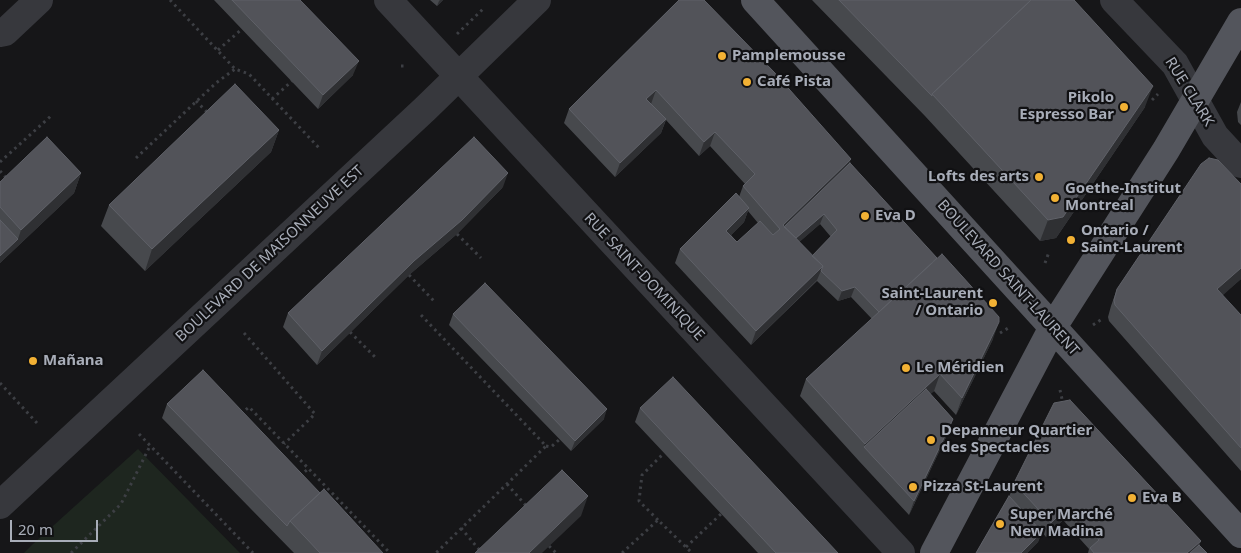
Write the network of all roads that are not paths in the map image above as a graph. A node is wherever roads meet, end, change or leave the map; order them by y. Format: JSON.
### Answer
{"nodes":[{"id":1,"x":39,"y":0,"type":"edge"},
{"id":2,"x":388,"y":0,"type":"edge"},
{"id":3,"x":537,"y":0,"type":"edge"},
{"id":4,"x":754,"y":0,"type":"edge"},
{"id":5,"x":1114,"y":0,"type":"edge"},
{"id":6,"x":1241,"y":22,"type":"edge"},
{"id":7,"x":0,"y":33,"type":"edge"},
{"id":8,"x":458,"y":76,"type":"junction"},
{"id":9,"x":1195,"y":97,"type":"junction"},
{"id":10,"x":1241,"y":164,"type":"edge"},
{"id":11,"x":1053,"y":327,"type":"junction"},
{"id":12,"x":0,"y":505,"type":"edge"},
{"id":13,"x":1241,"y":534,"type":"edge"},
{"id":14,"x":900,"y":553,"type":"edge"},
{"id":15,"x":934,"y":553,"type":"edge"}],
"edges":[{"from":1,"to":7,"type":"street"},
{"from":2,"to":8,"type":"street","name":"RUE SAINT-DOMINIQUE"},
{"from":3,"to":8,"type":"street","name":"BOULEVARD DE MAISONNEUVE EST"},
{"from":4,"to":11,"type":"main road","name":"BOULEVARD SAINT-LAURENT"},
{"from":5,"to":9,"type":"street","name":"RUE CLARK"},
{"from":6,"to":9,"type":"main road"},
{"from":8,"to":12,"type":"street","name":"BOULEVARD DE MAISONNEUVE EST"},
{"from":8,"to":14,"type":"street","name":"RUE SAINT-DOMINIQUE"},
{"from":9,"to":10,"type":"street","name":"RUE CLARK"},
{"from":9,"to":11,"type":"main road"},
{"from":11,"to":13,"type":"main road","name":"BOULEVARD SAINT-LAURENT"},
{"from":11,"to":15,"type":"main road"}]}
